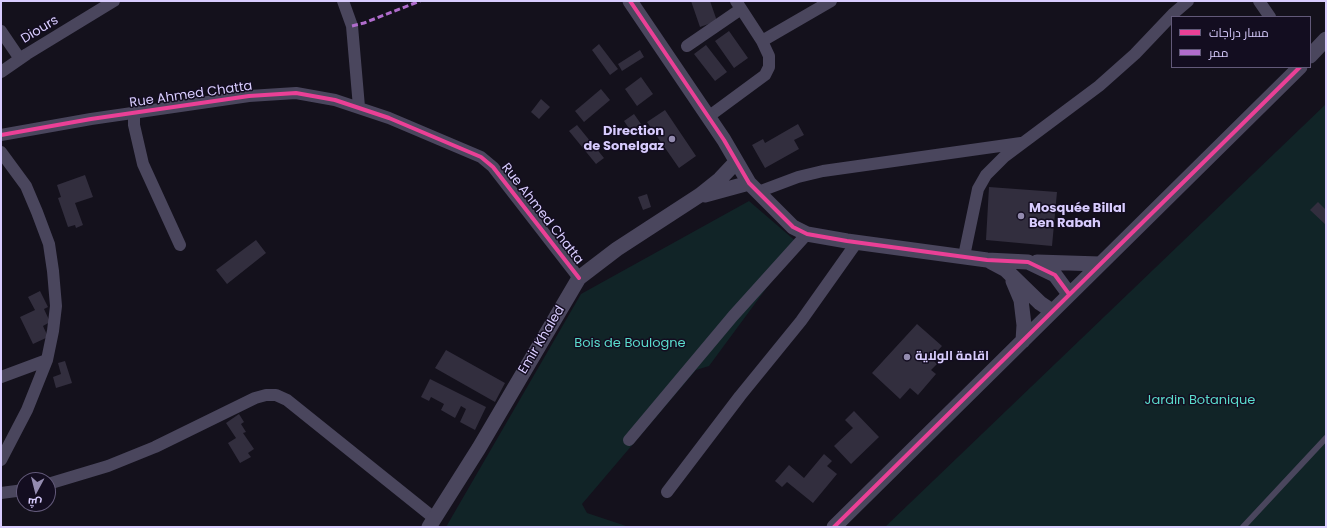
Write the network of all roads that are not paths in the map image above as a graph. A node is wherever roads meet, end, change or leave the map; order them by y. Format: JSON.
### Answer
{"nodes":[{"id":1,"x":114,"y":1,"type":"edge"},
{"id":2,"x":343,"y":1,"type":"edge"},
{"id":3,"x":630,"y":1,"type":"edge"},
{"id":4,"x":831,"y":1,"type":"edge"},
{"id":5,"x":1188,"y":1,"type":"edge"},
{"id":6,"x":1259,"y":1,"type":"edge"},
{"id":7,"x":98,"y":5,"type":"edge"},
{"id":8,"x":738,"y":5,"type":"edge"},
{"id":9,"x":1171,"y":16,"type":"edge"},
{"id":10,"x":1171,"y":16,"type":"edge"},
{"id":11,"x":1269,"y":16,"type":"edge"},
{"id":12,"x":1,"y":31,"type":"edge"},
{"id":13,"x":1326,"y":39,"type":"edge"},
{"id":14,"x":762,"y":42,"type":"junction"},
{"id":15,"x":687,"y":46,"type":"dead end"},
{"id":16,"x":1311,"y":55,"type":"edge"},
{"id":17,"x":20,"y":59,"type":"junction"},
{"id":18,"x":1299,"y":68,"type":"edge"},
{"id":19,"x":1,"y":72,"type":"edge"},
{"id":20,"x":359,"y":107,"type":"junction"},
{"id":21,"x":134,"y":113,"type":"junction"},
{"id":22,"x":708,"y":117,"type":"junction"},
{"id":23,"x":1,"y":135,"type":"edge"},
{"id":24,"x":1022,"y":143,"type":"junction"},
{"id":25,"x":1,"y":152,"type":"edge"},
{"id":26,"x":736,"y":162,"type":"junction"},
{"id":27,"x":753,"y":187,"type":"junction"},
{"id":28,"x":700,"y":195,"type":"junction"},
{"id":29,"x":807,"y":234,"type":"junction"},
{"id":30,"x":857,"y":242,"type":"junction"},
{"id":31,"x":180,"y":245,"type":"dead end"},
{"id":32,"x":964,"y":256,"type":"junction"},
{"id":33,"x":986,"y":260,"type":"junction"},
{"id":34,"x":1028,"y":262,"type":"junction"},
{"id":35,"x":1100,"y":264,"type":"junction"},
{"id":36,"x":1006,"y":270,"type":"junction"},
{"id":37,"x":579,"y":278,"type":"junction"},
{"id":38,"x":1069,"y":294,"type":"junction"},
{"id":39,"x":1052,"y":312,"type":"junction"},
{"id":40,"x":1023,"y":341,"type":"junction"},
{"id":41,"x":47,"y":360,"type":"junction"},
{"id":42,"x":1,"y":377,"type":"edge"},
{"id":43,"x":1326,"y":438,"type":"edge"},
{"id":44,"x":628,"y":440,"type":"dead end"},
{"id":45,"x":1,"y":460,"type":"edge"},
{"id":46,"x":56,"y":482,"type":"edge"},
{"id":47,"x":16,"y":491,"type":"edge"},
{"id":48,"x":667,"y":492,"type":"dead end"},
{"id":49,"x":1,"y":493,"type":"edge"},
{"id":50,"x":431,"y":523,"type":"edge"},
{"id":51,"x":834,"y":527,"type":"edge"},
{"id":52,"x":1243,"y":527,"type":"edge"}],
"edges":[{"from":1,"to":7,"type":"street","name":"Diours"},
{"from":2,"to":20,"type":"street"},
{"from":3,"to":22,"type":"street"},
{"from":4,"to":14,"type":"street"},
{"from":5,"to":9,"type":"street"},
{"from":6,"to":11,"type":"street"},
{"from":7,"to":17,"type":"street","name":"Diours"},
{"from":8,"to":14,"type":"street"},
{"from":8,"to":15,"type":"street"},
{"from":10,"to":24,"type":"street"},
{"from":12,"to":17,"type":"street"},
{"from":13,"to":16,"type":"street"},
{"from":14,"to":22,"type":"street"},
{"from":17,"to":19,"type":"street","name":"Diours"},
{"from":18,"to":35,"type":"street"},
{"from":20,"to":21,"type":"street","name":"Rue Ahmed Chatta"},
{"from":20,"to":37,"type":"street","name":"Rue Ahmed Chatta"},
{"from":21,"to":23,"type":"street","name":"Rue Ahmed Chatta"},
{"from":21,"to":31,"type":"street"},
{"from":22,"to":26,"type":"street"},
{"from":24,"to":27,"type":"street"},
{"from":24,"to":32,"type":"street"},
{"from":25,"to":41,"type":"street"},
{"from":26,"to":27,"type":"street"},
{"from":26,"to":28,"type":"street"},
{"from":27,"to":28,"type":"street"},
{"from":27,"to":29,"type":"street"},
{"from":28,"to":37,"type":"street","name":"Emir Khaled"},
{"from":29,"to":30,"type":"street"},
{"from":29,"to":44,"type":"street"},
{"from":30,"to":32,"type":"street"},
{"from":30,"to":48,"type":"street"},
{"from":32,"to":33,"type":"street"},
{"from":33,"to":34,"type":"street"},
{"from":33,"to":36,"type":"street"},
{"from":34,"to":35,"type":"street"},
{"from":34,"to":38,"type":"street"},
{"from":35,"to":38,"type":"street"},
{"from":36,"to":39,"type":"street"},
{"from":36,"to":40,"type":"street"},
{"from":37,"to":50,"type":"street","name":"Emir Khaled"},
{"from":38,"to":39,"type":"street"},
{"from":39,"to":40,"type":"street"},
{"from":40,"to":51,"type":"street"},
{"from":41,"to":42,"type":"street"},
{"from":41,"to":45,"type":"street"},
{"from":43,"to":52,"type":"lane"},
{"from":46,"to":50,"type":"street"},
{"from":47,"to":49,"type":"street"}]}
